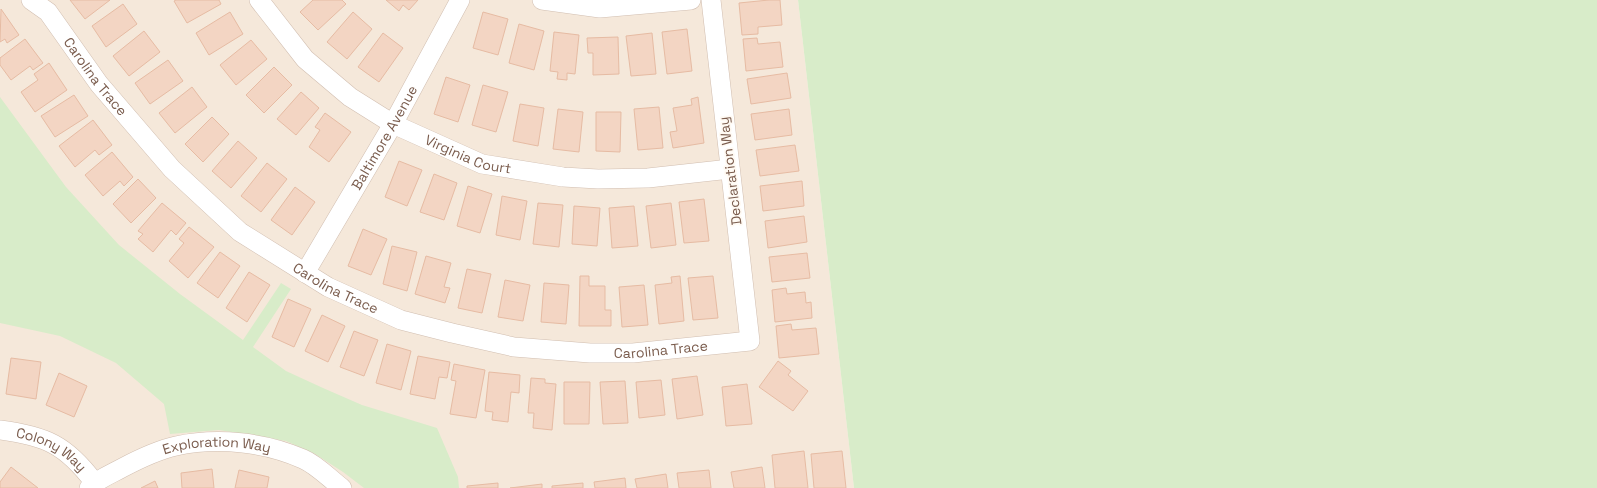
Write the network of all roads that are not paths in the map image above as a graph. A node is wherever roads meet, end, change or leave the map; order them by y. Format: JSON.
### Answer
{"nodes":[{"id":1,"x":31,"y":0,"type":"edge"},
{"id":2,"x":259,"y":0,"type":"edge"},
{"id":3,"x":460,"y":0,"type":"edge"},
{"id":4,"x":542,"y":0,"type":"edge"},
{"id":5,"x":691,"y":0,"type":"edge"},
{"id":6,"x":711,"y":0,"type":"edge"},
{"id":7,"x":393,"y":124,"type":"junction"},
{"id":8,"x":730,"y":169,"type":"junction"},
{"id":9,"x":305,"y":273,"type":"junction"},
{"id":10,"x":750,"y":341,"type":"joint"},
{"id":11,"x":0,"y":430,"type":"edge"},
{"id":12,"x":92,"y":485,"type":"edge"},
{"id":13,"x":342,"y":488,"type":"edge"}],
"edges":[{"from":1,"to":9,"type":"street","name":"Carolina Trace"},
{"from":2,"to":7,"type":"street","name":"Virginia Court"},
{"from":3,"to":7,"type":"street","name":"Baltimore Avenue"},
{"from":4,"to":5,"type":"street"},
{"from":6,"to":8,"type":"street","name":"Declaration Way"},
{"from":7,"to":8,"type":"street","name":"Virginia Court"},
{"from":7,"to":9,"type":"street","name":"Baltimore Avenue"},
{"from":8,"to":10,"type":"street","name":"Declaration Way"},
{"from":9,"to":10,"type":"street","name":"Carolina Trace"},
{"from":11,"to":12,"type":"street","name":"Colony Way"},
{"from":12,"to":13,"type":"street","name":"Exploration Way"}]}
